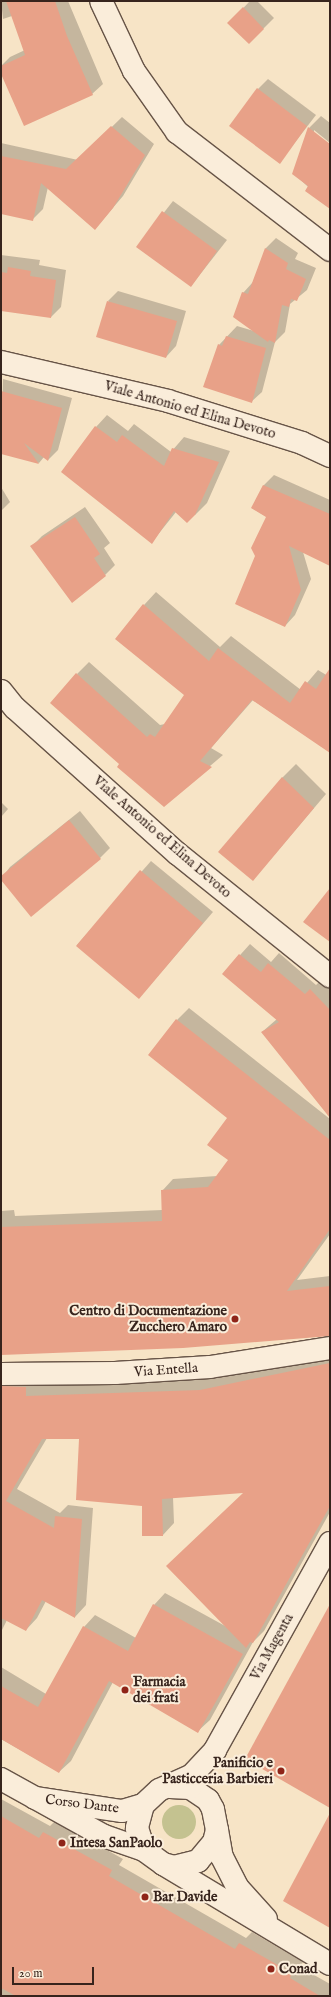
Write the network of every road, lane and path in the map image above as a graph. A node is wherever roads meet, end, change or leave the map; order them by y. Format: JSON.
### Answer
{"nodes":[{"id":1,"x":101,"y":1,"type":"edge"},
{"id":2,"x":330,"y":250,"type":"edge"},
{"id":3,"x":1,"y":362,"type":"edge"},
{"id":4,"x":330,"y":456,"type":"edge"},
{"id":5,"x":1,"y":691,"type":"edge"},
{"id":6,"x":330,"y":976,"type":"edge"},
{"id":7,"x":330,"y":1348,"type":"edge"},
{"id":8,"x":1,"y":1374,"type":"edge"},
{"id":9,"x":330,"y":1543,"type":"edge"},
{"id":10,"x":215,"y":1750,"type":"junction"},
{"id":11,"x":1,"y":1779,"type":"edge"},
{"id":12,"x":170,"y":1787,"type":"junction"},
{"id":13,"x":35,"y":1798,"type":"junction"},
{"id":14,"x":208,"y":1800,"type":"junction"},
{"id":15,"x":143,"y":1805,"type":"junction"},
{"id":16,"x":217,"y":1830,"type":"junction"},
{"id":17,"x":144,"y":1850,"type":"junction"},
{"id":18,"x":163,"y":1864,"type":"junction"},
{"id":19,"x":281,"y":1937,"type":"junction"},
{"id":20,"x":330,"y":1964,"type":"edge"}],
"edges":[{"from":1,"to":2,"type":"street"},
{"from":3,"to":4,"type":"street","name":"Viale Antonio ed Elina Devoto"},
{"from":5,"to":6,"type":"street","name":"Viale Antonio ed Elina Devoto"},
{"from":7,"to":8,"type":"street","name":"Via Entella"},
{"from":9,"to":10,"type":"street","name":"Via Magenta"},
{"from":10,"to":12,"type":"street","name":"Via Magenta"},
{"from":10,"to":14,"type":"street","name":"Via Magenta"},
{"from":11,"to":13,"type":"street","name":"Corso Dante"},
{"from":12,"to":14,"type":"street"},
{"from":12,"to":15,"type":"street","name":"Corso Dante"},
{"from":13,"to":15,"type":"street","name":"Corso Dante"},
{"from":13,"to":17,"type":"street","name":"Corso Dante"},
{"from":14,"to":16,"type":"street"},
{"from":15,"to":17,"type":"street"},
{"from":16,"to":18,"type":"street"},
{"from":16,"to":19,"type":"street"},
{"from":17,"to":18,"type":"street"},
{"from":18,"to":19,"type":"street"},
{"from":19,"to":20,"type":"street"}]}
